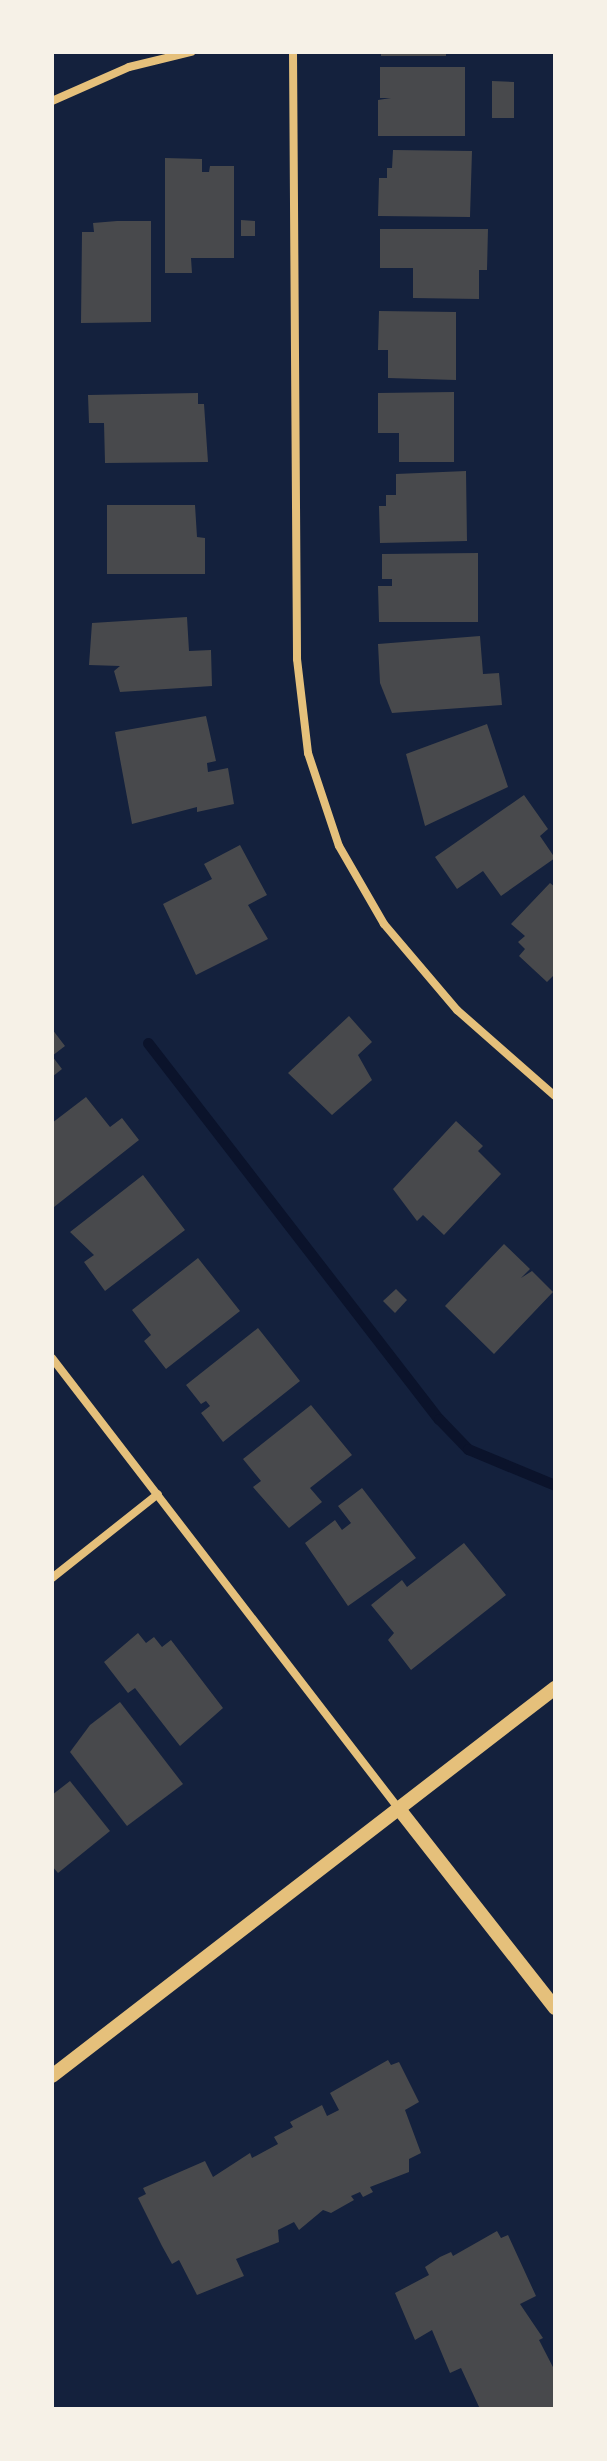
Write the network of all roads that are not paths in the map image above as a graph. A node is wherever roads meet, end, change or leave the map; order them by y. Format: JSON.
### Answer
{"nodes":[{"id":1,"x":191,"y":52,"type":"edge"},
{"id":2,"x":293,"y":52,"type":"edge"},
{"id":3,"x":52,"y":101,"type":"edge"},
{"id":4,"x":555,"y":1096,"type":"edge"},
{"id":5,"x":52,"y":1358,"type":"edge"},
{"id":6,"x":158,"y":1494,"type":"junction"},
{"id":7,"x":52,"y":1578,"type":"edge"},
{"id":8,"x":555,"y":1688,"type":"edge"},
{"id":9,"x":399,"y":1809,"type":"junction"},
{"id":10,"x":555,"y":2008,"type":"edge"},
{"id":11,"x":52,"y":2076,"type":"edge"}],
"edges":[{"from":1,"to":3,"type":"street"},
{"from":2,"to":4,"type":"street"},
{"from":5,"to":6,"type":"street"},
{"from":6,"to":7,"type":"street"},
{"from":6,"to":9,"type":"street"},
{"from":8,"to":9,"type":"street"},
{"from":9,"to":10,"type":"street"},
{"from":9,"to":11,"type":"street"}]}
